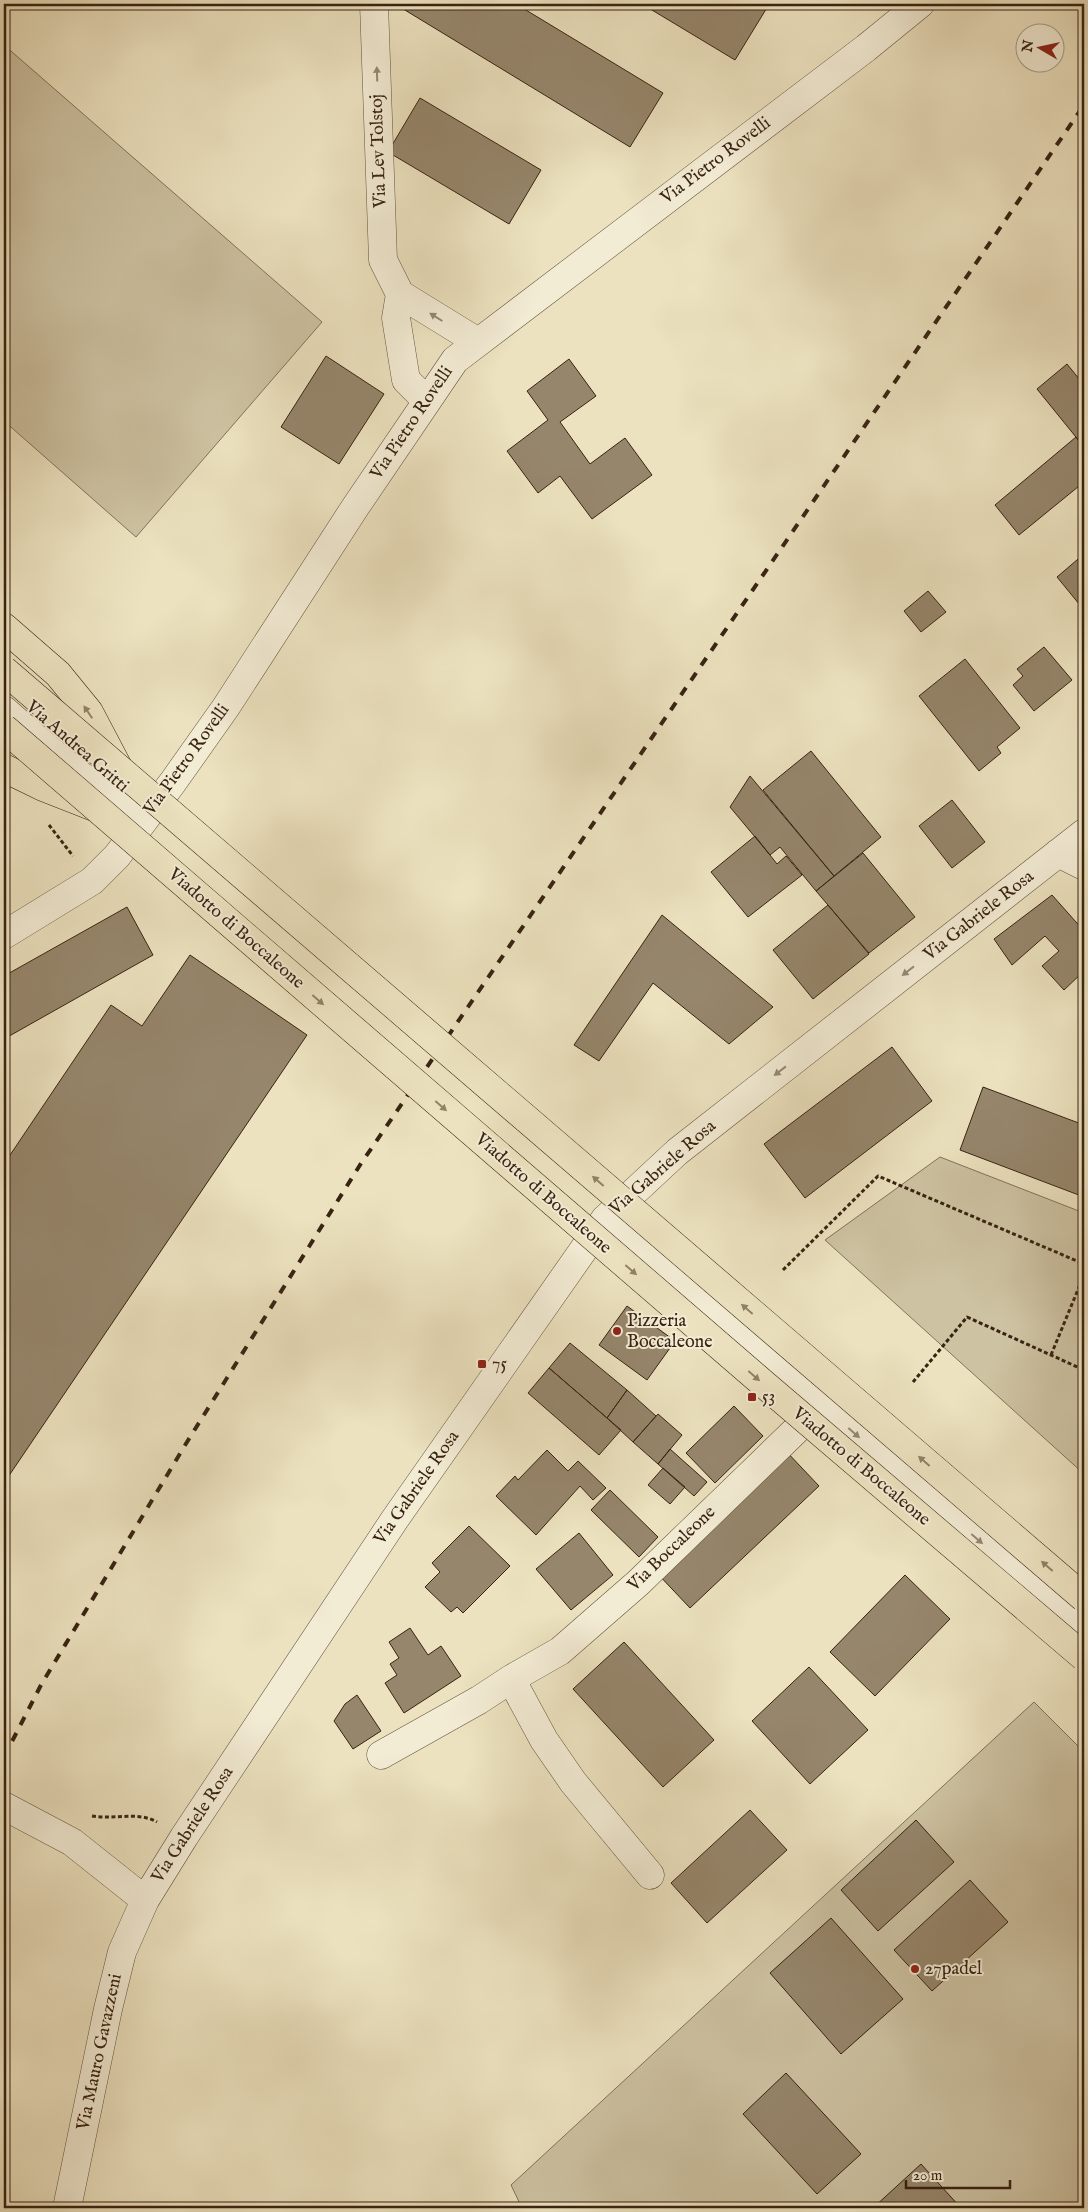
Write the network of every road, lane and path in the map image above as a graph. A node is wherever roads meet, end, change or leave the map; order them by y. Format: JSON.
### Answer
{"nodes":[{"id":1,"x":374,"y":4,"type":"edge"},
{"id":2,"x":920,"y":4,"type":"edge"},
{"id":3,"x":400,"y":294,"type":"junction"},
{"id":4,"x":478,"y":342,"type":"junction"},
{"id":5,"x":426,"y":400,"type":"junction"},
{"id":6,"x":4,"y":627,"type":"edge"},
{"id":7,"x":4,"y":670,"type":"edge"},
{"id":8,"x":4,"y":683,"type":"edge"},
{"id":9,"x":4,"y":710,"type":"edge"},
{"id":10,"x":4,"y":728,"type":"edge"},
{"id":11,"x":4,"y":768,"type":"edge"},
{"id":12,"x":119,"y":770,"type":"junction"},
{"id":13,"x":96,"y":808,"type":"junction"},
{"id":14,"x":146,"y":817,"type":"junction"},
{"id":15,"x":46,"y":820,"type":"dead end"},
{"id":16,"x":1084,"y":833,"type":"edge"},
{"id":17,"x":1058,"y":853,"type":"junction"},
{"id":18,"x":1084,"y":866,"type":"edge"},
{"id":19,"x":92,"y":881,"type":"junction"},
{"id":20,"x":4,"y":935,"type":"edge"},
{"id":21,"x":605,"y":1219,"type":"junction"},
{"id":22,"x":1084,"y":1264,"type":"edge"},
{"id":23,"x":783,"y":1270,"type":"dead end"},
{"id":24,"x":1084,"y":1275,"type":"edge"},
{"id":25,"x":1051,"y":1356,"type":"junction"},
{"id":26,"x":1084,"y":1370,"type":"edge"},
{"id":27,"x":913,"y":1382,"type":"dead end"},
{"id":28,"x":822,"y":1405,"type":"junction"},
{"id":29,"x":1084,"y":1598,"type":"edge"},
{"id":30,"x":1084,"y":1631,"type":"edge"},
{"id":31,"x":1084,"y":1657,"type":"edge"},
{"id":32,"x":511,"y":1679,"type":"junction"},
{"id":33,"x":381,"y":1755,"type":"dead end"},
{"id":34,"x":4,"y":1806,"type":"edge"},
{"id":35,"x":84,"y":1814,"type":"dead end"},
{"id":36,"x":184,"y":1837,"type":"junction"},
{"id":37,"x":650,"y":1875,"type":"dead end"},
{"id":38,"x":145,"y":1900,"type":"junction"},
{"id":39,"x":67,"y":2208,"type":"edge"}],
"edges":[{"from":3,"to":1,"type":"street","name":"Via Lev Tolstoj","one_way":true},
{"from":2,"to":4,"type":"street","name":"Via Pietro Rovelli"},
{"from":4,"to":3,"type":"street","one_way":true},
{"from":3,"to":5,"type":"street"},
{"from":4,"to":5,"type":"street","name":"Via Pietro Rovelli"},
{"from":5,"to":14,"type":"street","name":"Via Pietro Rovelli"},
{"from":12,"to":6,"type":"highway","one_way":true},
{"from":7,"to":12,"type":"highway","bridge":true},
{"from":8,"to":14,"type":"street","name":"Via Andrea Gritti"},
{"from":9,"to":14,"type":"street","name":"Via Andrea Gritti"},
{"from":10,"to":13,"type":"highway","name":"Viadotto di Boccaleone","bridge":true},
{"from":11,"to":13,"type":"highway"},
{"from":29,"to":12,"type":"highway","one_way":true,"bridge":true},
{"from":13,"to":31,"type":"highway","name":"Viadotto di Boccaleone","one_way":true,"bridge":true},
{"from":14,"to":19,"type":"street","name":"Via Pietro Rovelli"},
{"from":15,"to":19,"type":"path"},
{"from":16,"to":17,"type":"street","name":"Via Gabriele Rosa"},
{"from":17,"to":18,"type":"street"},
{"from":17,"to":21,"type":"street","name":"Via Gabriele Rosa","one_way":true},
{"from":19,"to":20,"type":"street","name":"Via Pietro Rovelli"},
{"from":21,"to":28,"type":"street"},
{"from":21,"to":36,"type":"street","name":"Via Gabriele Rosa"},
{"from":22,"to":23,"type":"path"},
{"from":24,"to":25,"type":"path"},
{"from":25,"to":26,"type":"path"},
{"from":25,"to":27,"type":"path"},
{"from":28,"to":30,"type":"street","one_way":true},
{"from":28,"to":32,"type":"street","name":"Via Boccaleone"},
{"from":32,"to":33,"type":"street","name":"Via Boccaleone"},
{"from":32,"to":37,"type":"street"},
{"from":34,"to":38,"type":"street"},
{"from":35,"to":36,"type":"path"},
{"from":36,"to":38,"type":"street","name":"Via Gabriele Rosa"},
{"from":38,"to":39,"type":"street","name":"Via Mauro Gavazzeni"}]}
